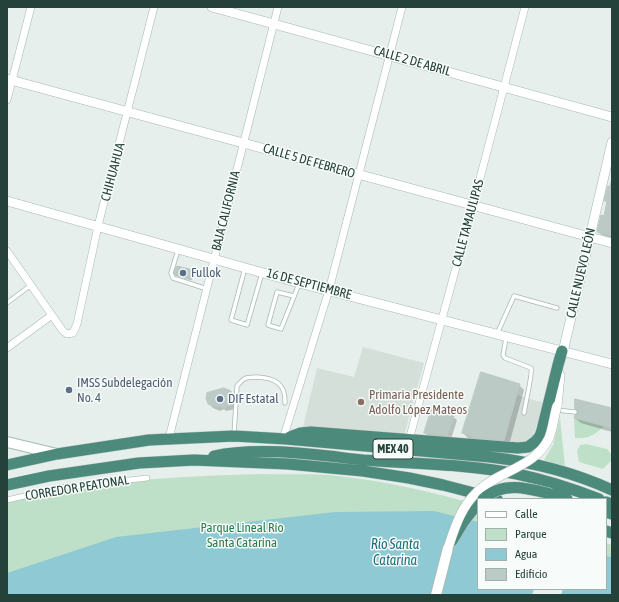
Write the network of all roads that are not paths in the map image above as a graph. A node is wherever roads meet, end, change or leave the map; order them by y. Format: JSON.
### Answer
{"nodes":[{"id":1,"x":31,"y":7,"type":"edge"},
{"id":2,"x":154,"y":7,"type":"edge"},
{"id":3,"x":212,"y":7,"type":"edge"},
{"id":4,"x":278,"y":7,"type":"edge"},
{"id":5,"x":402,"y":7,"type":"edge"},
{"id":6,"x":525,"y":7,"type":"edge"},
{"id":7,"x":274,"y":24,"type":"junction"},
{"id":8,"x":390,"y":55,"type":"junction"},
{"id":9,"x":10,"y":79,"type":"edge"},
{"id":10,"x":504,"y":87,"type":"junction"},
{"id":11,"x":7,"y":100,"type":"edge"},
{"id":12,"x":128,"y":112,"type":"junction"},
{"id":13,"x":612,"y":117,"type":"edge"},
{"id":14,"x":612,"y":142,"type":"edge"},
{"id":15,"x":244,"y":143,"type":"junction"},
{"id":16,"x":358,"y":175,"type":"junction"},
{"id":17,"x":7,"y":201,"type":"edge"},
{"id":18,"x":473,"y":205,"type":"junction"},
{"id":19,"x":98,"y":226,"type":"junction"},
{"id":20,"x":589,"y":237,"type":"junction"},
{"id":21,"x":612,"y":243,"type":"edge"},
{"id":22,"x":179,"y":248,"type":"junction"},
{"id":23,"x":7,"y":251,"type":"edge"},
{"id":24,"x":214,"y":258,"type":"junction"},
{"id":25,"x":245,"y":267,"type":"junction"},
{"id":26,"x":263,"y":272,"type":"junction"},
{"id":27,"x":299,"y":283,"type":"junction"},
{"id":28,"x":31,"y":285,"type":"junction"},
{"id":29,"x":207,"y":289,"type":"junction"},
{"id":30,"x":329,"y":290,"type":"junction"},
{"id":31,"x":294,"y":296,"type":"junction"},
{"id":32,"x":7,"y":303,"type":"edge"},
{"id":33,"x":557,"y":308,"type":"dead end"},
{"id":34,"x":52,"y":315,"type":"junction"},
{"id":35,"x":442,"y":320,"type":"junction"},
{"id":36,"x":502,"y":336,"type":"junction"},
{"id":37,"x":7,"y":348,"type":"edge"},
{"id":38,"x":562,"y":351,"type":"junction"},
{"id":39,"x":612,"y":364,"type":"edge"},
{"id":40,"x":285,"y":403,"type":"dead end"},
{"id":41,"x":556,"y":408,"type":"junction"},
{"id":42,"x":575,"y":412,"type":"dead end"},
{"id":43,"x":524,"y":413,"type":"dead end"},
{"id":44,"x":234,"y":436,"type":"junction"},
{"id":45,"x":169,"y":438,"type":"junction"},
{"id":46,"x":284,"y":439,"type":"junction"},
{"id":47,"x":409,"y":440,"type":"junction"},
{"id":48,"x":7,"y":442,"type":"edge"},
{"id":49,"x":58,"y":454,"type":"junction"},
{"id":50,"x":194,"y":460,"type":"junction"},
{"id":51,"x":7,"y":465,"type":"edge"},
{"id":52,"x":147,"y":478,"type":"dead end"},
{"id":53,"x":7,"y":485,"type":"edge"},
{"id":54,"x":612,"y":490,"type":"edge"},
{"id":55,"x":484,"y":498,"type":"edge"},
{"id":56,"x":493,"y":498,"type":"edge"},
{"id":57,"x":564,"y":498,"type":"edge"},
{"id":58,"x":596,"y":498,"type":"edge"},
{"id":59,"x":7,"y":500,"type":"edge"},
{"id":60,"x":477,"y":504,"type":"edge"},
{"id":61,"x":448,"y":548,"type":"junction"},
{"id":62,"x":436,"y":595,"type":"edge"}],
"edges":[{"from":1,"to":9,"type":"street"},
{"from":2,"to":12,"type":"street","name":"CHIHUAHUA"},
{"from":3,"to":7,"type":"street","name":"CALLE 2 DE ABRIL"},
{"from":4,"to":7,"type":"street","name":"BAJA CALIFORNIA"},
{"from":5,"to":8,"type":"street"},
{"from":6,"to":10,"type":"street","name":"CALLE TAMAULIPAS"},
{"from":7,"to":8,"type":"street","name":"CALLE 2 DE ABRIL"},
{"from":7,"to":15,"type":"street","name":"BAJA CALIFORNIA"},
{"from":8,"to":10,"type":"street","name":"CALLE 2 DE ABRIL"},
{"from":8,"to":16,"type":"street"},
{"from":9,"to":11,"type":"street"},
{"from":9,"to":12,"type":"street","name":"CALLE 5 DE FEBRERO"},
{"from":10,"to":13,"type":"street","name":"CALLE 2 DE ABRIL"},
{"from":10,"to":18,"type":"street","name":"CALLE TAMAULIPAS"},
{"from":12,"to":15,"type":"street","name":"CALLE 5 DE FEBRERO"},
{"from":12,"to":19,"type":"street","name":"CHIHUAHUA"},
{"from":14,"to":20,"type":"street","name":"CALLE NUEVO LEÓN"},
{"from":15,"to":16,"type":"street","name":"CALLE 5 DE FEBRERO"},
{"from":15,"to":24,"type":"street","name":"BAJA CALIFORNIA"},
{"from":16,"to":18,"type":"street","name":"CALLE 5 DE FEBRERO"},
{"from":16,"to":30,"type":"street"},
{"from":17,"to":19,"type":"street","name":"16 DE SEPTIEMBRE"},
{"from":18,"to":20,"type":"street","name":"CALLE 5 DE FEBRERO"},
{"from":18,"to":35,"type":"street","name":"CALLE TAMAULIPAS"},
{"from":19,"to":22,"type":"street","name":"16 DE SEPTIEMBRE"},
{"from":19,"to":34,"type":"street","name":"CHIHUAHUA"},
{"from":20,"to":21,"type":"street","name":"CALLE 5 DE FEBRERO"},
{"from":20,"to":38,"type":"street","name":"CALLE NUEVO LEÓN"},
{"from":22,"to":24,"type":"street","name":"16 DE SEPTIEMBRE"},
{"from":22,"to":29,"type":"lane"},
{"from":23,"to":28,"type":"street"},
{"from":24,"to":25,"type":"street","name":"16 DE SEPTIEMBRE"},
{"from":24,"to":29,"type":"street","name":"BAJA CALIFORNIA"},
{"from":25,"to":26,"type":"street","name":"16 DE SEPTIEMBRE"},
{"from":25,"to":26,"type":"lane"},
{"from":26,"to":27,"type":"street","name":"16 DE SEPTIEMBRE"},
{"from":27,"to":30,"type":"street","name":"16 DE SEPTIEMBRE"},
{"from":27,"to":31,"type":"lane"},
{"from":28,"to":32,"type":"lane"},
{"from":28,"to":34,"type":"street"},
{"from":29,"to":45,"type":"street","name":"BAJA CALIFORNIA"},
{"from":30,"to":35,"type":"street","name":"16 DE SEPTIEMBRE"},
{"from":30,"to":46,"type":"street"},
{"from":31,"to":31,"type":"lane"},
{"from":33,"to":36,"type":"lane"},
{"from":34,"to":37,"type":"street"},
{"from":35,"to":36,"type":"street","name":"16 DE SEPTIEMBRE"},
{"from":35,"to":47,"type":"street","name":"CALLE TAMAULIPAS"},
{"from":36,"to":38,"type":"street","name":"16 DE SEPTIEMBRE"},
{"from":36,"to":43,"type":"lane"},
{"from":38,"to":39,"type":"street","name":"16 DE SEPTIEMBRE"},
{"from":38,"to":41,"type":"street","name":"CALLE NUEVO LEÓN"},
{"from":38,"to":47,"type":"highway"},
{"from":40,"to":44,"type":"lane"},
{"from":41,"to":42,"type":"lane"},
{"from":41,"to":61,"type":"street","name":"CALLE NUEVO LEÓN","bridge":true},
{"from":44,"to":45,"type":"highway","number":"MEX 40"},
{"from":44,"to":46,"type":"highway","number":"MEX 40"},
{"from":45,"to":49,"type":"highway","number":"MEX 40"},
{"from":46,"to":47,"type":"highway"},
{"from":46,"to":54,"type":"highway","number":"MEX 40"},
{"from":48,"to":49,"type":"main road"},
{"from":49,"to":51,"type":"highway","number":"MEX 40"},
{"from":50,"to":53,"type":"highway","number":"MEX 40"},
{"from":50,"to":56,"type":"highway","number":"MEX 40"},
{"from":50,"to":58,"type":"highway"},
{"from":52,"to":59,"type":"street","name":"CORREDOR PEATONAL"},
{"from":55,"to":57,"type":"highway","bridge":true},
{"from":60,"to":61,"type":"highway","bridge":true},
{"from":61,"to":62,"type":"main road"}]}
